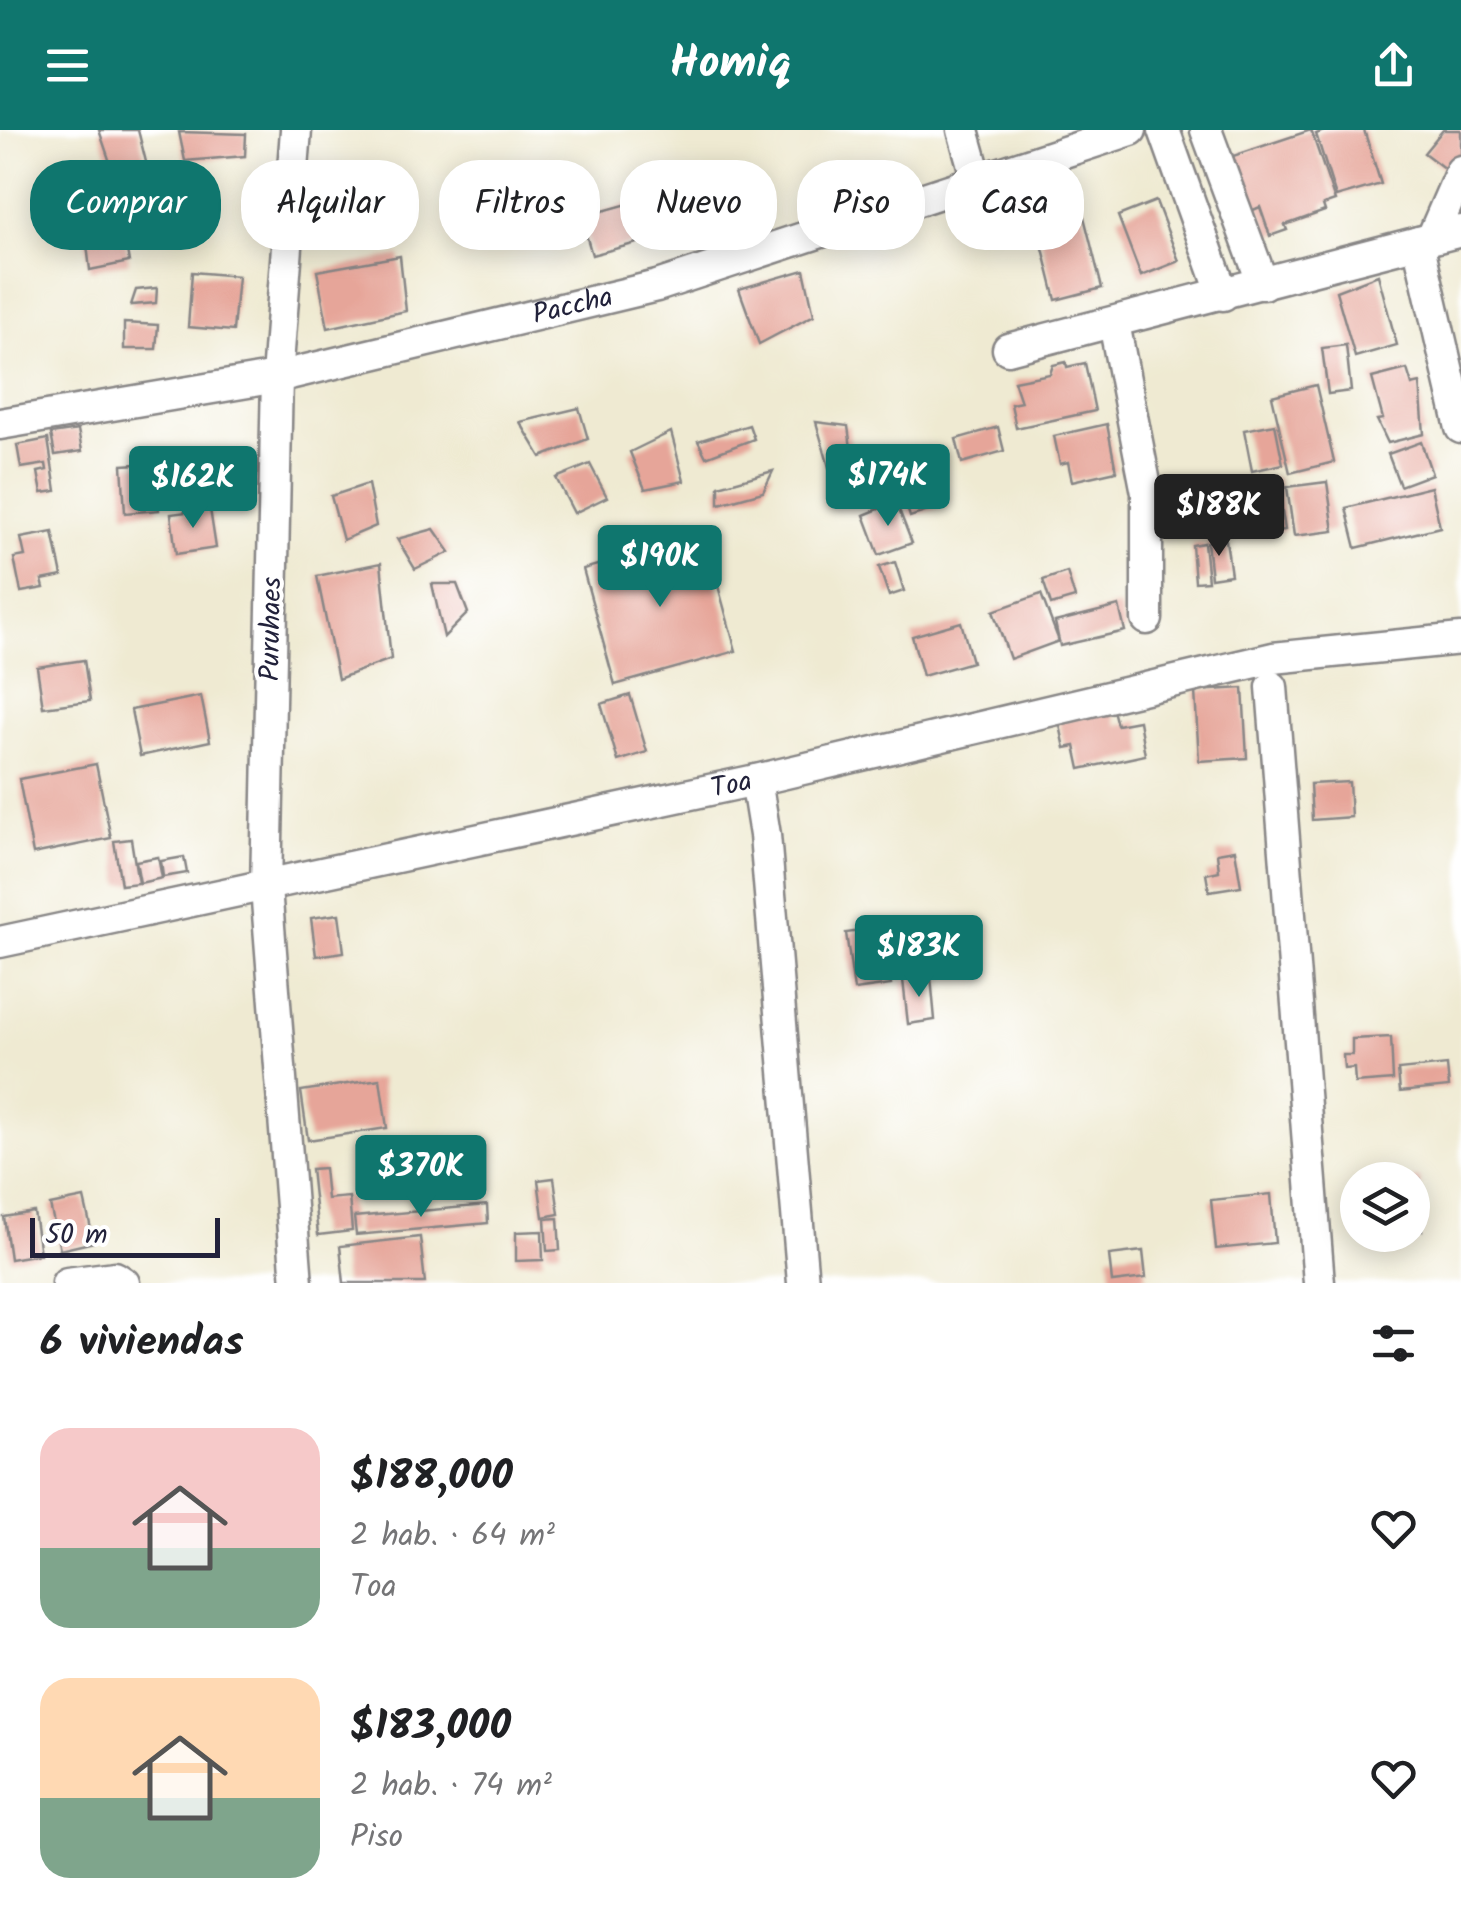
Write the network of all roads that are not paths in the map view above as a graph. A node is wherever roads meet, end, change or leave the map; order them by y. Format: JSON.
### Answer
{"nodes":[{"id":1,"x":296,"y":130,"type":"edge"},
{"id":2,"x":963,"y":130,"type":"edge"},
{"id":3,"x":1131,"y":130,"type":"edge"},
{"id":4,"x":1164,"y":130,"type":"edge"},
{"id":5,"x":1206,"y":130,"type":"edge"},
{"id":6,"x":971,"y":160,"type":"edge"},
{"id":7,"x":1039,"y":160,"type":"edge"},
{"id":8,"x":1461,"y":171,"type":"edge"},
{"id":9,"x":945,"y":191,"type":"edge"},
{"id":10,"x":1437,"y":237,"type":"edge"},
{"id":11,"x":1263,"y":284,"type":"junction"},
{"id":12,"x":1223,"y":295,"type":"junction"},
{"id":13,"x":1114,"y":322,"type":"junction"},
{"id":14,"x":1008,"y":349,"type":"dead end"},
{"id":15,"x":277,"y":377,"type":"junction"},
{"id":16,"x":0,"y":424,"type":"edge"},
{"id":17,"x":1461,"y":428,"type":"edge"},
{"id":18,"x":1147,"y":619,"type":"dead end"},
{"id":19,"x":1461,"y":639,"type":"edge"},
{"id":20,"x":1272,"y":687,"type":"dead end"},
{"id":21,"x":756,"y":780,"type":"junction"},
{"id":22,"x":266,"y":888,"type":"junction"},
{"id":23,"x":0,"y":942,"type":"edge"},
{"id":24,"x":68,"y":1283,"type":"edge"},
{"id":25,"x":124,"y":1283,"type":"edge"},
{"id":26,"x":296,"y":1283,"type":"edge"},
{"id":27,"x":803,"y":1283,"type":"edge"},
{"id":28,"x":1319,"y":1283,"type":"edge"}],
"edges":[{"from":1,"to":15,"type":"street","name":"Puruhaes"},
{"from":2,"to":6,"type":"street"},
{"from":3,"to":7,"type":"street","name":"Paccha"},
{"from":4,"to":12,"type":"street"},
{"from":5,"to":11,"type":"street"},
{"from":8,"to":10,"type":"street"},
{"from":9,"to":15,"type":"street","name":"Paccha"},
{"from":10,"to":11,"type":"street"},
{"from":10,"to":17,"type":"street"},
{"from":11,"to":12,"type":"street"},
{"from":12,"to":13,"type":"street"},
{"from":13,"to":14,"type":"street"},
{"from":13,"to":18,"type":"street"},
{"from":15,"to":16,"type":"street","name":"Paccha"},
{"from":15,"to":22,"type":"street","name":"Puruhaes"},
{"from":19,"to":21,"type":"street","name":"Toa"},
{"from":20,"to":28,"type":"street"},
{"from":21,"to":22,"type":"street","name":"Toa"},
{"from":21,"to":27,"type":"street"},
{"from":22,"to":23,"type":"street","name":"Toa"},
{"from":22,"to":26,"type":"street","name":"Puruhaes"},
{"from":24,"to":25,"type":"street"}]}
